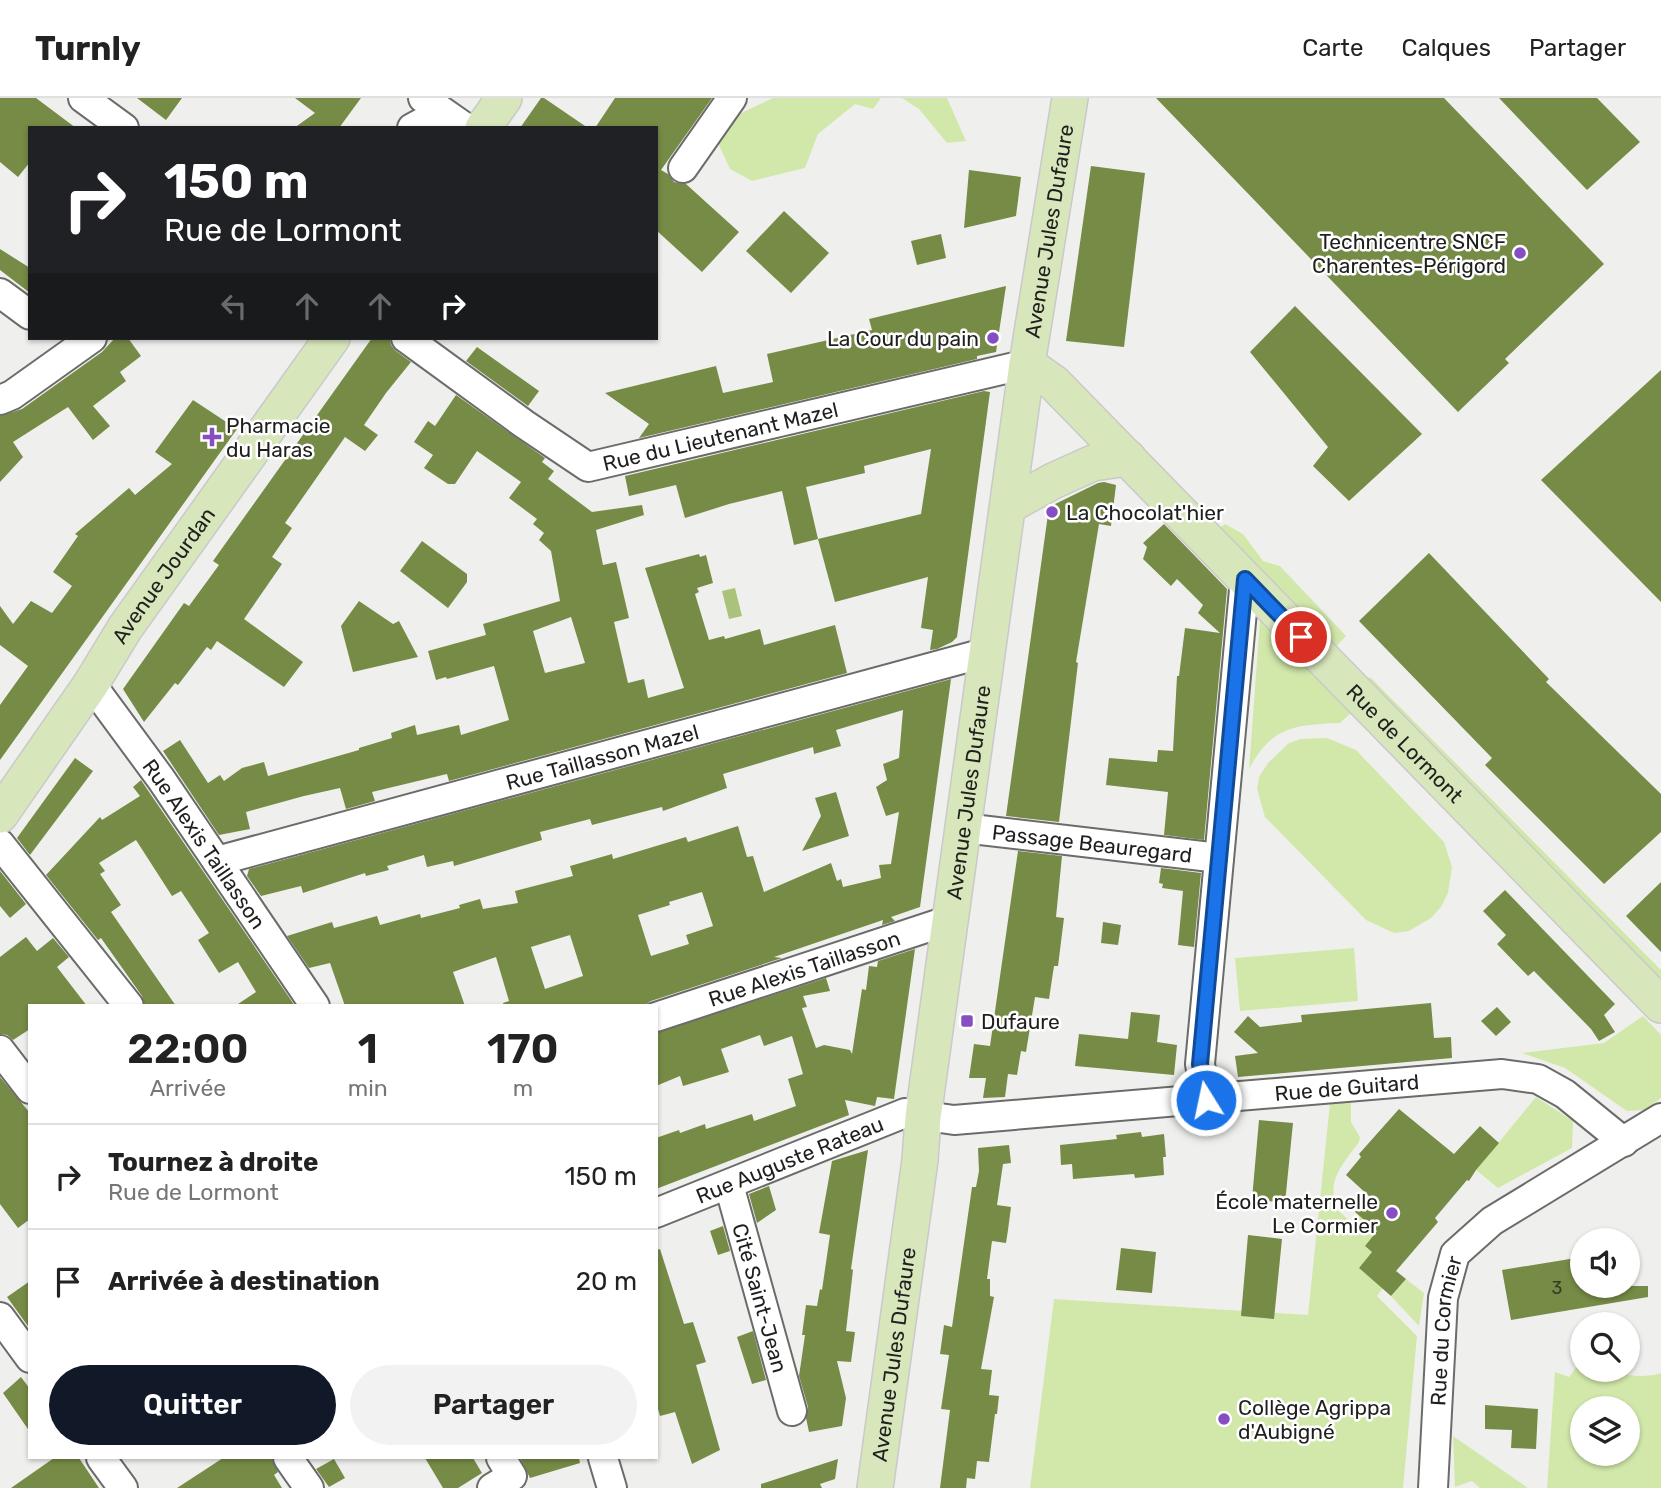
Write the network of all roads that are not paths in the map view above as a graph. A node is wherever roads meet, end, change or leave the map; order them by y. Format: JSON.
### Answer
{"nodes":[{"id":1,"x":83,"y":98,"type":"edge"},
{"id":2,"x":423,"y":98,"type":"edge"},
{"id":3,"x":504,"y":98,"type":"edge"},
{"id":4,"x":733,"y":98,"type":"edge"},
{"id":5,"x":1070,"y":98,"type":"edge"},
{"id":6,"x":467,"y":125,"type":"edge"},
{"id":7,"x":121,"y":126,"type":"edge"},
{"id":8,"x":416,"y":126,"type":"edge"},
{"id":9,"x":683,"y":168,"type":"dead end"},
{"id":10,"x":0,"y":293,"type":"edge"},
{"id":11,"x":28,"y":314,"type":"edge"},
{"id":12,"x":331,"y":340,"type":"edge"},
{"id":13,"x":409,"y":340,"type":"edge"},
{"id":14,"x":77,"y":342,"type":"edge"},
{"id":15,"x":1027,"y":364,"type":"junction"},
{"id":16,"x":0,"y":400,"type":"edge"},
{"id":17,"x":1128,"y":458,"type":"junction"},
{"id":18,"x":1008,"y":506,"type":"junction"},
{"id":19,"x":1245,"y":579,"type":"junction"},
{"id":20,"x":988,"y":652,"type":"junction"},
{"id":21,"x":91,"y":684,"type":"junction"},
{"id":22,"x":0,"y":815,"type":"edge"},
{"id":23,"x":963,"y":828,"type":"junction"},
{"id":24,"x":0,"y":844,"type":"edge"},
{"id":25,"x":1219,"y":858,"type":"junction"},
{"id":26,"x":217,"y":861,"type":"junction"},
{"id":27,"x":950,"y":920,"type":"junction"},
{"id":28,"x":127,"y":1004,"type":"edge"},
{"id":29,"x":314,"y":1004,"type":"edge"},
{"id":30,"x":1661,"y":1005,"type":"edge"},
{"id":31,"x":658,"y":1016,"type":"edge"},
{"id":32,"x":0,"y":1050,"type":"edge"},
{"id":33,"x":28,"y":1086,"type":"edge"},
{"id":34,"x":1206,"y":1100,"type":"junction"},
{"id":35,"x":923,"y":1116,"type":"junction"},
{"id":36,"x":1661,"y":1118,"type":"edge"},
{"id":37,"x":1624,"y":1142,"type":"junction"},
{"id":38,"x":729,"y":1185,"type":"junction"},
{"id":39,"x":658,"y":1212,"type":"edge"},
{"id":40,"x":0,"y":1317,"type":"edge"},
{"id":41,"x":28,"y":1355,"type":"edge"},
{"id":42,"x":792,"y":1412,"type":"dead end"},
{"id":43,"x":102,"y":1459,"type":"edge"},
{"id":44,"x":289,"y":1459,"type":"edge"},
{"id":45,"x":502,"y":1459,"type":"edge"},
{"id":46,"x":603,"y":1459,"type":"edge"},
{"id":47,"x":122,"y":1488,"type":"edge"},
{"id":48,"x":309,"y":1488,"type":"edge"},
{"id":49,"x":492,"y":1488,"type":"edge"},
{"id":50,"x":611,"y":1488,"type":"edge"},
{"id":51,"x":875,"y":1488,"type":"edge"},
{"id":52,"x":1433,"y":1488,"type":"edge"}],
"edges":[{"from":1,"to":7,"type":"street"},
{"from":2,"to":6,"type":"street"},
{"from":3,"to":6,"type":"main road"},
{"from":4,"to":9,"type":"street"},
{"from":5,"to":15,"type":"main road","name":"Avenue Jules Dufaure"},
{"from":6,"to":8,"type":"street"},
{"from":10,"to":11,"type":"street"},
{"from":12,"to":21,"type":"main road","name":"Avenue Jourdan"},
{"from":13,"to":15,"type":"street","name":"Rue du Lieutenant Mazel"},
{"from":14,"to":16,"type":"street"},
{"from":15,"to":17,"type":"main road","name":"Rue de Lormont"},
{"from":15,"to":18,"type":"main road","name":"Avenue Jules Dufaure"},
{"from":17,"to":18,"type":"main road"},
{"from":17,"to":19,"type":"main road","name":"Rue de Lormont"},
{"from":18,"to":20,"type":"main road","name":"Avenue Jules Dufaure"},
{"from":19,"to":25,"type":"street"},
{"from":19,"to":30,"type":"main road","name":"Rue de Lormont"},
{"from":20,"to":23,"type":"main road","name":"Avenue Jules Dufaure"},
{"from":20,"to":26,"type":"street","name":"Rue Taillasson Mazel"},
{"from":21,"to":22,"type":"main road","name":"Avenue Jourdan"},
{"from":21,"to":26,"type":"street","name":"Rue Alexis Taillasson"},
{"from":23,"to":25,"type":"street","name":"Passage Beauregard"},
{"from":23,"to":27,"type":"main road","name":"Avenue Jules Dufaure"},
{"from":24,"to":28,"type":"street"},
{"from":25,"to":34,"type":"street"},
{"from":26,"to":29,"type":"street","name":"Rue Alexis Taillasson"},
{"from":27,"to":31,"type":"street","name":"Rue Alexis Taillasson"},
{"from":27,"to":35,"type":"main road","name":"Avenue Jules Dufaure"},
{"from":32,"to":33,"type":"street"},
{"from":34,"to":35,"type":"street","name":"Rue de Guitard"},
{"from":34,"to":37,"type":"street","name":"Rue de Guitard"},
{"from":35,"to":38,"type":"street","name":"Rue Auguste Rateau"},
{"from":35,"to":51,"type":"main road","name":"Avenue Jules Dufaure"},
{"from":36,"to":37,"type":"street","name":"Rue du Cormier"},
{"from":37,"to":52,"type":"street","name":"Rue du Cormier"},
{"from":38,"to":39,"type":"street","name":"Rue Auguste Rateau"},
{"from":38,"to":42,"type":"street","name":"Cité Saint-Jean"},
{"from":40,"to":41,"type":"street"},
{"from":43,"to":47,"type":"street"},
{"from":44,"to":48,"type":"street"},
{"from":45,"to":49,"type":"street"},
{"from":46,"to":50,"type":"street"}]}
